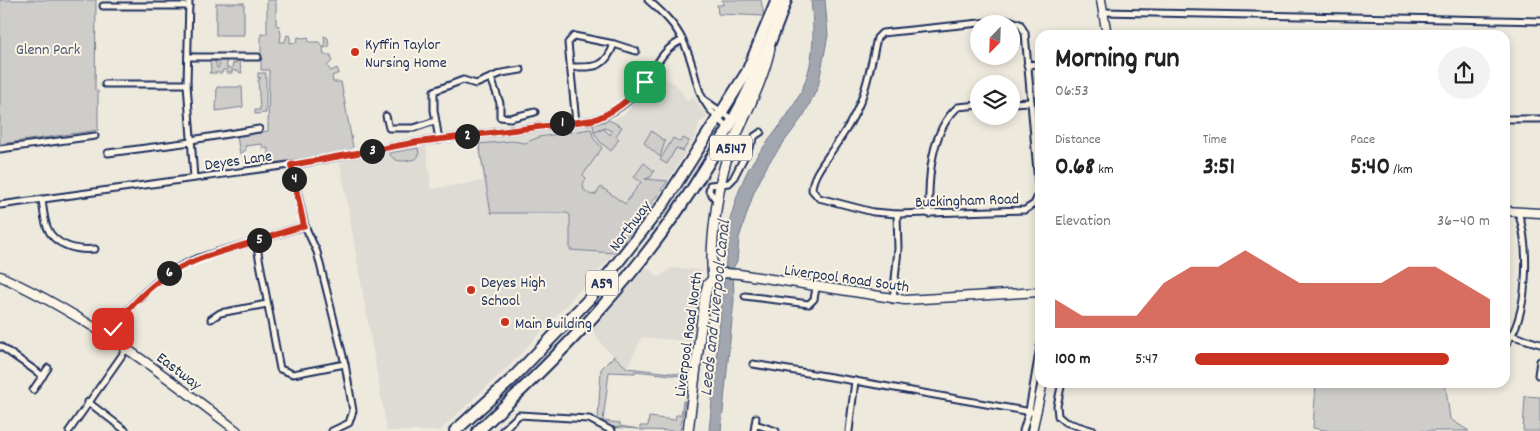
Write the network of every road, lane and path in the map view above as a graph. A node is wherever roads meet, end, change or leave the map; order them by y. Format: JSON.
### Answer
{"nodes":[{"id":1,"x":648,"y":0,"type":"edge"},
{"id":2,"x":777,"y":0,"type":"edge"},
{"id":3,"x":786,"y":0,"type":"edge"},
{"id":4,"x":1102,"y":0,"type":"edge"},
{"id":5,"x":189,"y":3,"type":"edge"},
{"id":6,"x":103,"y":6,"type":"dead end"},
{"id":7,"x":1103,"y":12,"type":"junction"},
{"id":8,"x":1540,"y":21,"type":"edge"},
{"id":9,"x":1106,"y":30,"type":"edge"},
{"id":10,"x":683,"y":40,"type":"junction"},
{"id":11,"x":772,"y":41,"type":"junction"},
{"id":12,"x":614,"y":44,"type":"junction"},
{"id":13,"x":636,"y":51,"type":"dead end"},
{"id":14,"x":188,"y":57,"type":"junction"},
{"id":15,"x":258,"y":57,"type":"dead end"},
{"id":16,"x":1035,"y":64,"type":"edge"},
{"id":17,"x":1028,"y":65,"type":"junction"},
{"id":18,"x":571,"y":67,"type":"junction"},
{"id":19,"x":520,"y":70,"type":"dead end"},
{"id":20,"x":491,"y":78,"type":"junction"},
{"id":21,"x":105,"y":84,"type":"dead end"},
{"id":22,"x":187,"y":84,"type":"junction"},
{"id":23,"x":1030,"y":102,"type":"junction"},
{"id":24,"x":1020,"y":103,"type":"edge"},
{"id":25,"x":970,"y":106,"type":"edge"},
{"id":26,"x":535,"y":112,"type":"dead end"},
{"id":27,"x":386,"y":116,"type":"dead end"},
{"id":28,"x":1510,"y":119,"type":"edge"},
{"id":29,"x":726,"y":120,"type":"junction"},
{"id":30,"x":1540,"y":120,"type":"edge"},
{"id":31,"x":435,"y":121,"type":"junction"},
{"id":32,"x":576,"y":122,"type":"junction"},
{"id":33,"x":259,"y":129,"type":"dead end"},
{"id":34,"x":761,"y":132,"type":"dead end"},
{"id":35,"x":95,"y":136,"type":"dead end"},
{"id":36,"x":438,"y":140,"type":"junction"},
{"id":37,"x":191,"y":141,"type":"junction"},
{"id":38,"x":0,"y":149,"type":"edge"},
{"id":39,"x":1035,"y":153,"type":"edge"},
{"id":40,"x":108,"y":154,"type":"dead end"},
{"id":41,"x":291,"y":165,"type":"junction"},
{"id":42,"x":194,"y":178,"type":"junction"},
{"id":43,"x":722,"y":183,"type":"junction"},
{"id":44,"x":42,"y":199,"type":"junction"},
{"id":45,"x":1035,"y":202,"type":"edge"},
{"id":46,"x":0,"y":205,"type":"edge"},
{"id":47,"x":1510,"y":211,"type":"edge"},
{"id":48,"x":1518,"y":212,"type":"junction"},
{"id":49,"x":1540,"y":213,"type":"edge"},
{"id":50,"x":897,"y":214,"type":"junction"},
{"id":51,"x":929,"y":214,"type":"junction"},
{"id":52,"x":304,"y":226,"type":"junction"},
{"id":53,"x":256,"y":242,"type":"junction"},
{"id":54,"x":96,"y":249,"type":"dead end"},
{"id":55,"x":0,"y":276,"type":"edge"},
{"id":56,"x":712,"y":279,"type":"junction"},
{"id":57,"x":816,"y":288,"type":"junction"},
{"id":58,"x":1035,"y":292,"type":"edge"},
{"id":59,"x":744,"y":296,"type":"dead end"},
{"id":60,"x":893,"y":300,"type":"junction"},
{"id":61,"x":267,"y":304,"type":"junction"},
{"id":62,"x":211,"y":319,"type":"dead end"},
{"id":63,"x":108,"y":335,"type":"junction"},
{"id":64,"x":1513,"y":336,"type":"junction"},
{"id":65,"x":1510,"y":339,"type":"edge"},
{"id":66,"x":1540,"y":344,"type":"edge"},
{"id":67,"x":0,"y":346,"type":"edge"},
{"id":68,"x":127,"y":348,"type":"junction"},
{"id":69,"x":1540,"y":361,"type":"edge"},
{"id":70,"x":345,"y":364,"type":"junction"},
{"id":71,"x":753,"y":364,"type":"dead end"},
{"id":72,"x":48,"y":368,"type":"dead end"},
{"id":73,"x":1538,"y":375,"type":"dead end"},
{"id":74,"x":43,"y":376,"type":"junction"},
{"id":75,"x":855,"y":381,"type":"junction"},
{"id":76,"x":1036,"y":388,"type":"edge"},
{"id":77,"x":1041,"y":388,"type":"edge"},
{"id":78,"x":1060,"y":388,"type":"edge"},
{"id":79,"x":33,"y":390,"type":"dead end"},
{"id":80,"x":88,"y":402,"type":"junction"},
{"id":81,"x":1033,"y":412,"type":"junction"},
{"id":82,"x":69,"y":431,"type":"edge"},
{"id":83,"x":126,"y":431,"type":"edge"},
{"id":84,"x":236,"y":431,"type":"edge"},
{"id":85,"x":332,"y":431,"type":"edge"},
{"id":86,"x":455,"y":431,"type":"edge"},
{"id":87,"x":478,"y":431,"type":"edge"},
{"id":88,"x":502,"y":431,"type":"edge"},
{"id":89,"x":612,"y":431,"type":"edge"},
{"id":90,"x":688,"y":431,"type":"edge"},
{"id":91,"x":754,"y":431,"type":"edge"},
{"id":92,"x":776,"y":431,"type":"edge"},
{"id":93,"x":850,"y":431,"type":"edge"},
{"id":94,"x":1023,"y":431,"type":"edge"},
{"id":95,"x":1032,"y":431,"type":"edge"},
{"id":96,"x":1094,"y":431,"type":"edge"}],
"edges":[{"from":1,"to":10,"type":"street"},
{"from":2,"to":29,"type":"highway","name":"Northway","number":"A59"},
{"from":3,"to":11,"type":"highway","name":"Northway","number":"A59"},
{"from":4,"to":7,"type":"main road"},
{"from":5,"to":6,"type":"street"},
{"from":5,"to":14,"type":"street"},
{"from":7,"to":8,"type":"street"},
{"from":7,"to":9,"type":"main road"},
{"from":10,"to":29,"type":"street"},
{"from":10,"to":32,"type":"street","name":"Deyes Lane"},
{"from":11,"to":29,"type":"highway","name":"Northway","number":"A59"},
{"from":11,"to":43,"type":"main road","name":"Liverpool Road North","number":"A5147"},
{"from":12,"to":13,"type":"street"},
{"from":12,"to":18,"type":"street"},
{"from":12,"to":18,"type":"street"},
{"from":14,"to":15,"type":"street"},
{"from":14,"to":22,"type":"street"},
{"from":16,"to":17,"type":"street"},
{"from":17,"to":23,"type":"street","name":"Buckingham Road"},
{"from":17,"to":50,"type":"street","name":"Buckingham Road"},
{"from":18,"to":32,"type":"street"},
{"from":19,"to":20,"type":"street"},
{"from":20,"to":26,"type":"street"},
{"from":20,"to":31,"type":"street"},
{"from":21,"to":22,"type":"street"},
{"from":22,"to":37,"type":"street"},
{"from":23,"to":24,"type":"street"},
{"from":23,"to":39,"type":"street","name":"Buckingham Road"},
{"from":25,"to":51,"type":"street"},
{"from":27,"to":31,"type":"street"},
{"from":28,"to":30,"type":"street"},
{"from":29,"to":86,"type":"highway","name":"Northway","number":"A59"},
{"from":29,"to":87,"type":"highway","name":"Northway","number":"A59"},
{"from":31,"to":36,"type":"street"},
{"from":32,"to":36,"type":"street","name":"Deyes Lane"},
{"from":33,"to":37,"type":"street"},
{"from":34,"to":43,"type":"street"},
{"from":35,"to":38,"type":"street"},
{"from":36,"to":41,"type":"street","name":"Deyes Lane"},
{"from":37,"to":40,"type":"street"},
{"from":37,"to":42,"type":"street"},
{"from":41,"to":42,"type":"street","name":"Deyes Lane"},
{"from":41,"to":52,"type":"street"},
{"from":42,"to":44,"type":"street","name":"Deyes Lane"},
{"from":43,"to":56,"type":"main road","name":"Liverpool Road North","number":"A5147"},
{"from":44,"to":46,"type":"street","name":"Deyes Lane"},
{"from":44,"to":54,"type":"street"},
{"from":45,"to":51,"type":"street","name":"Buckingham Road"},
{"from":47,"to":48,"type":"main road"},
{"from":48,"to":49,"type":"main road"},
{"from":48,"to":64,"type":"street"},
{"from":50,"to":51,"type":"street","name":"Buckingham Road"},
{"from":50,"to":60,"type":"street"},
{"from":52,"to":53,"type":"street"},
{"from":52,"to":70,"type":"street"},
{"from":53,"to":61,"type":"street"},
{"from":53,"to":63,"type":"street"},
{"from":55,"to":63,"type":"main road","name":"Eastway"},
{"from":56,"to":57,"type":"main road","name":"Liverpool Road South"},
{"from":56,"to":90,"type":"main road","name":"Liverpool Road North","number":"A5147"},
{"from":57,"to":59,"type":"street"},
{"from":57,"to":60,"type":"main road","name":"Liverpool Road South"},
{"from":58,"to":60,"type":"main road","name":"Liverpool Road South"},
{"from":61,"to":62,"type":"street"},
{"from":61,"to":70,"type":"street"},
{"from":63,"to":68,"type":"main road","name":"Eastway"},
{"from":64,"to":65,"type":"street"},
{"from":64,"to":66,"type":"street"},
{"from":67,"to":74,"type":"street"},
{"from":68,"to":80,"type":"street"},
{"from":68,"to":84,"type":"main road","name":"Eastway"},
{"from":69,"to":73,"type":"street"},
{"from":70,"to":85,"type":"street"},
{"from":71,"to":75,"type":"street"},
{"from":72,"to":74,"type":"street"},
{"from":74,"to":79,"type":"street"},
{"from":75,"to":81,"type":"street"},
{"from":75,"to":93,"type":"street"},
{"from":76,"to":81,"type":"street"},
{"from":77,"to":81,"type":"main road"},
{"from":78,"to":96,"type":"street"},
{"from":80,"to":82,"type":"street"},
{"from":80,"to":83,"type":"street"},
{"from":81,"to":94,"type":"street"},
{"from":81,"to":95,"type":"main road"},
{"from":88,"to":89,"type":"street"},
{"from":91,"to":92,"type":"street"}]}
